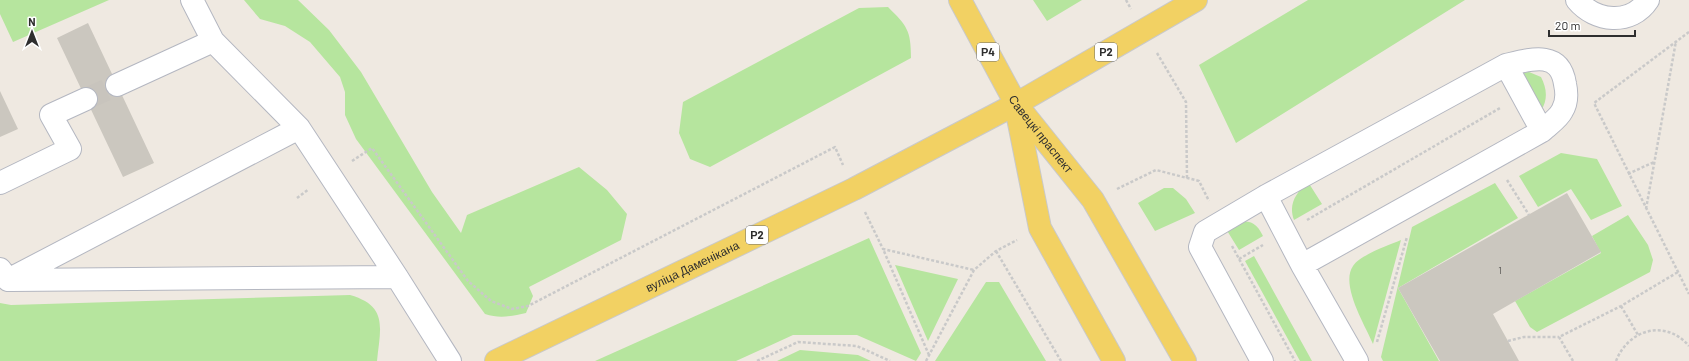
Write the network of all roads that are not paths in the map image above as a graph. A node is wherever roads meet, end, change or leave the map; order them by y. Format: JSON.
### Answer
{"nodes":[{"id":1,"x":192,"y":0,"type":"edge"},
{"id":2,"x":960,"y":0,"type":"edge"},
{"id":3,"x":1196,"y":0,"type":"edge"},
{"id":4,"x":1577,"y":0,"type":"edge"},
{"id":5,"x":1648,"y":0,"type":"edge"},
{"id":6,"x":213,"y":41,"type":"junction"},
{"id":7,"x":1506,"y":65,"type":"junction"},
{"id":8,"x":117,"y":85,"type":"tunnel mouth"},
{"id":9,"x":86,"y":99,"type":"tunnel mouth"},
{"id":10,"x":1016,"y":104,"type":"junction"},
{"id":11,"x":299,"y":128,"type":"junction"},
{"id":12,"x":1542,"y":131,"type":"junction"},
{"id":13,"x":0,"y":183,"type":"edge"},
{"id":14,"x":1266,"y":196,"type":"junction"},
{"id":15,"x":1302,"y":266,"type":"junction"},
{"id":16,"x":4,"y":274,"type":"edge"},
{"id":17,"x":397,"y":277,"type":"junction"},
{"id":18,"x":450,"y":361,"type":"edge"},
{"id":19,"x":496,"y":361,"type":"edge"},
{"id":20,"x":1114,"y":361,"type":"edge"},
{"id":21,"x":1185,"y":361,"type":"edge"},
{"id":22,"x":1262,"y":361,"type":"edge"},
{"id":23,"x":1357,"y":361,"type":"edge"}],
"edges":[{"from":1,"to":6,"type":"street"},
{"from":2,"to":10,"type":"main road","number":"Р4"},
{"from":3,"to":10,"type":"main road","number":"Р2"},
{"from":4,"to":5,"type":"street"},
{"from":6,"to":8,"type":"street"},
{"from":6,"to":11,"type":"street"},
{"from":7,"to":12,"type":"street"},
{"from":7,"to":12,"type":"street"},
{"from":7,"to":14,"type":"street"},
{"from":9,"to":13,"type":"street"},
{"from":10,"to":19,"type":"main road","name":"вуліца Даменікана","number":"Р2"},
{"from":10,"to":20,"type":"main road","name":"Савецкі праспект","number":"Р4"},
{"from":10,"to":21,"type":"main road","name":"Савецкі праспект","number":"Р4"},
{"from":11,"to":16,"type":"street"},
{"from":11,"to":17,"type":"street"},
{"from":12,"to":15,"type":"street"},
{"from":14,"to":15,"type":"street"},
{"from":14,"to":22,"type":"street"},
{"from":15,"to":23,"type":"street"},
{"from":16,"to":17,"type":"street"},
{"from":17,"to":18,"type":"street"}]}
